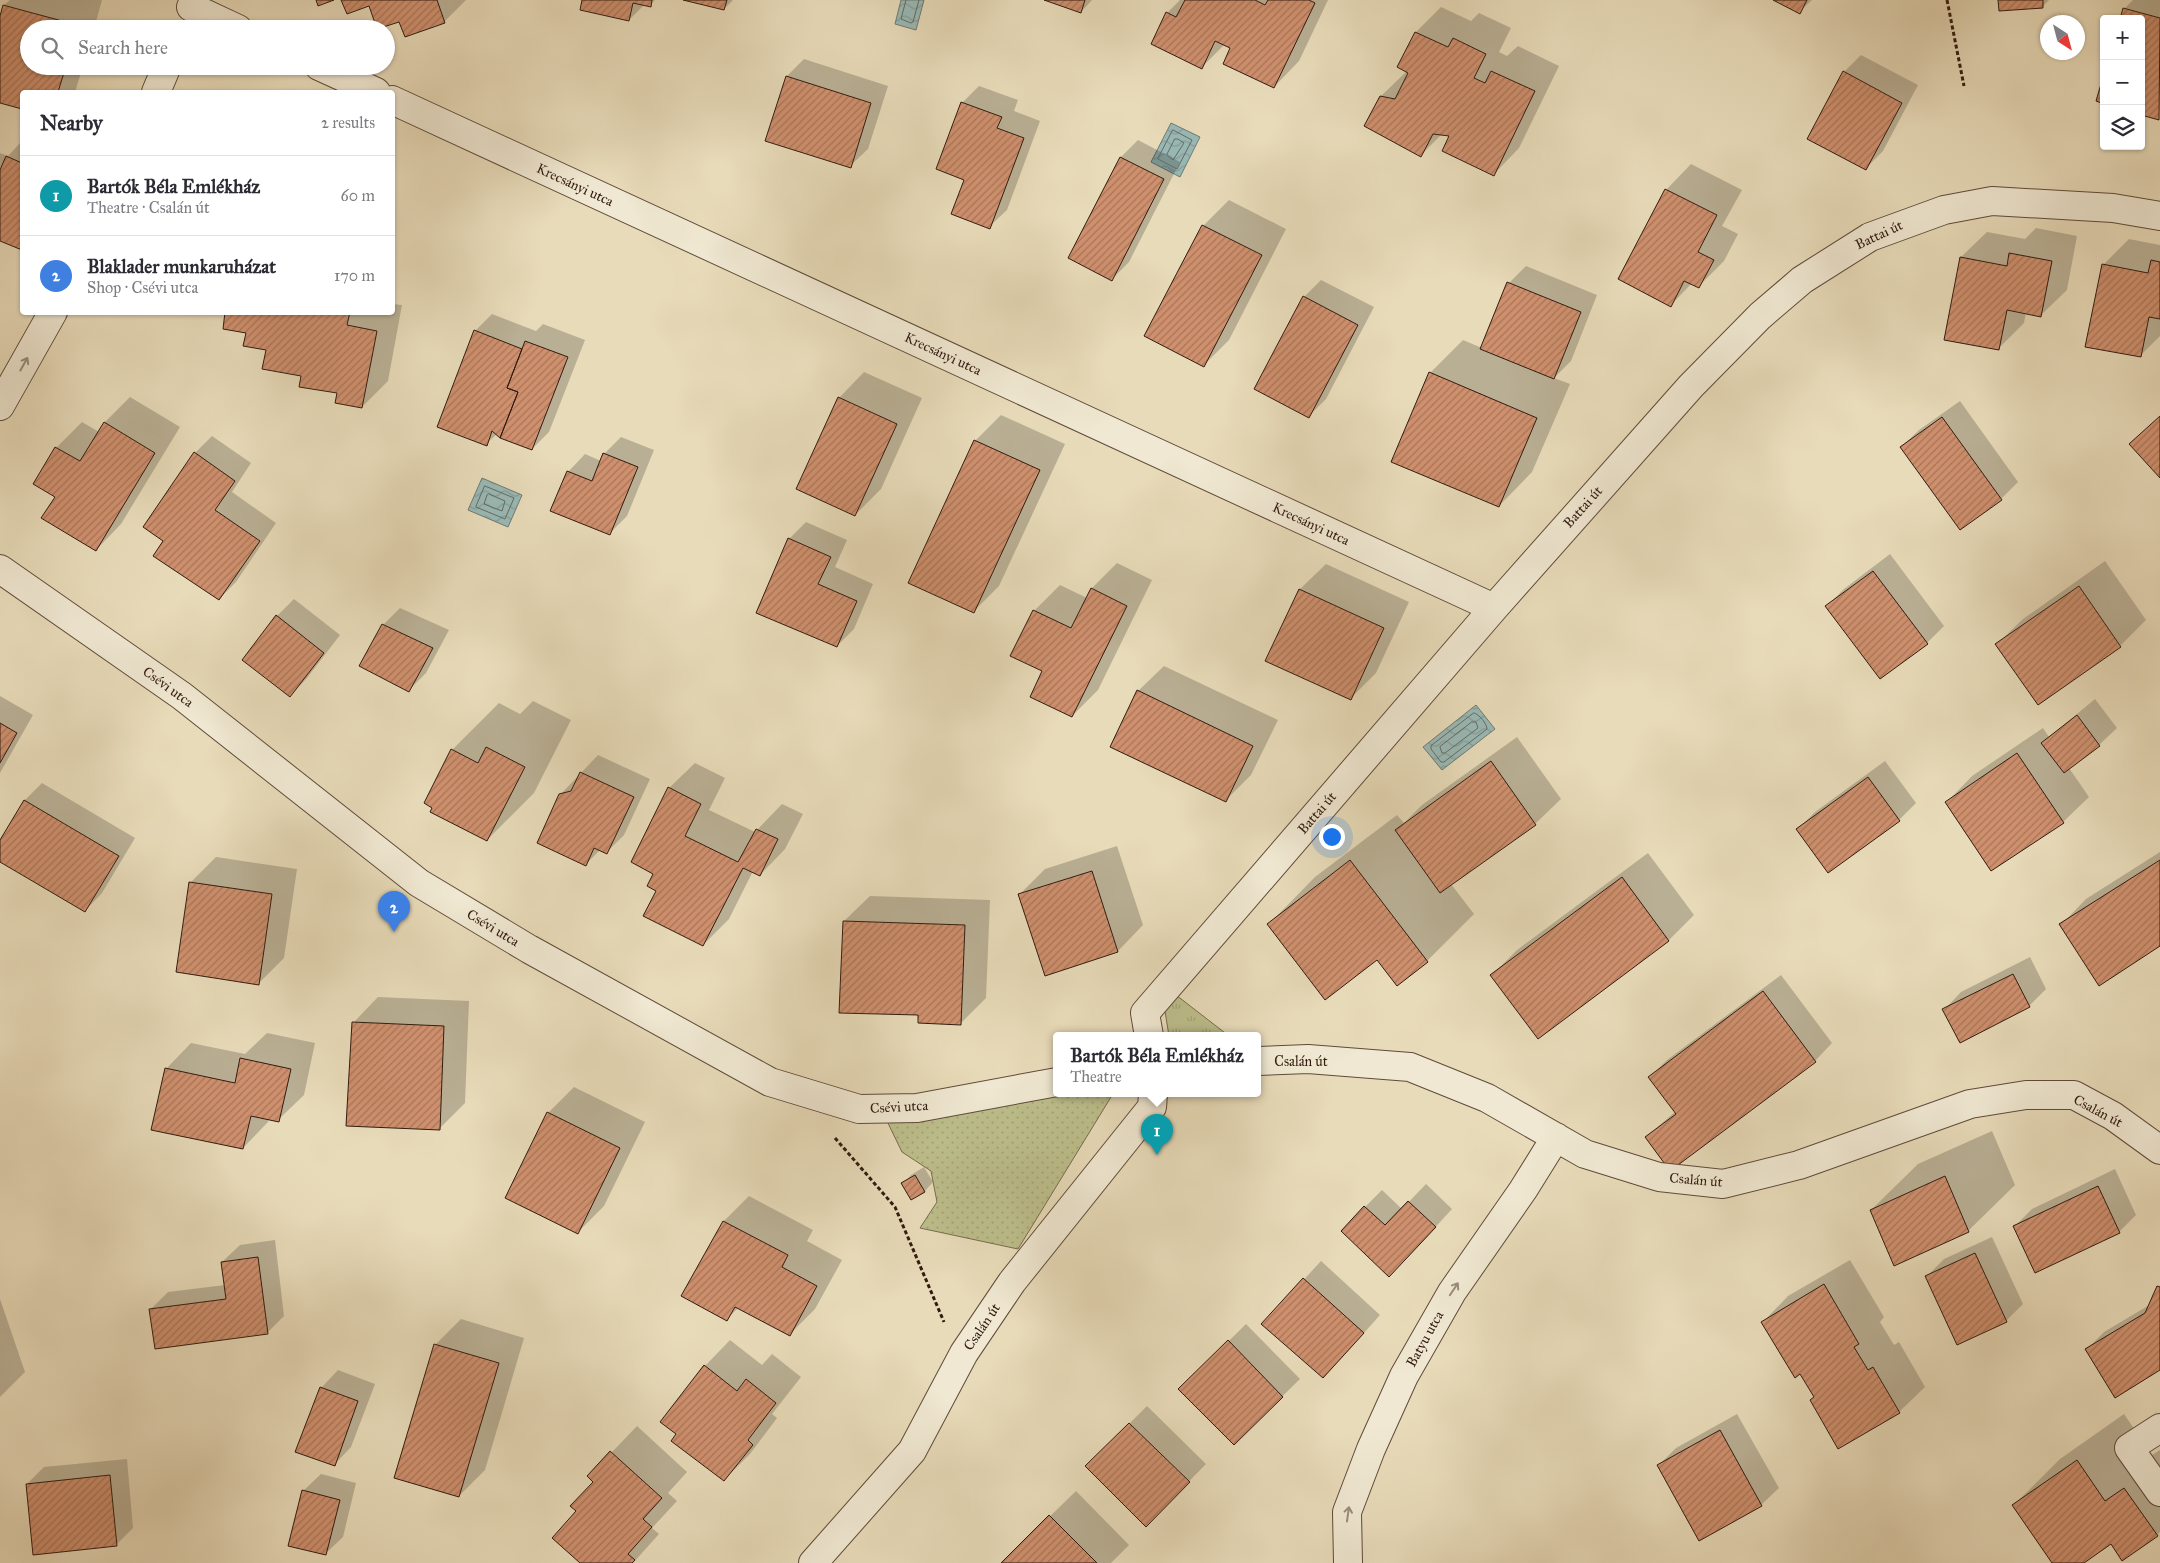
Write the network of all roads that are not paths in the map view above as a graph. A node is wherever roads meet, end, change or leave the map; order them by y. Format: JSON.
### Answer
{"nodes":[{"id":1,"x":189,"y":12,"type":"edge"},
{"id":2,"x":212,"y":20,"type":"edge"},
{"id":3,"x":163,"y":75,"type":"edge"},
{"id":4,"x":339,"y":75,"type":"edge"},
{"id":5,"x":157,"y":90,"type":"edge"},
{"id":6,"x":372,"y":90,"type":"edge"},
{"id":7,"x":395,"y":101,"type":"edge"},
{"id":8,"x":2160,"y":216,"type":"edge"},
{"id":9,"x":51,"y":315,"type":"edge"},
{"id":10,"x":0,"y":406,"type":"edge"},
{"id":11,"x":0,"y":569,"type":"edge"},
{"id":12,"x":1494,"y":608,"type":"junction"},
{"id":13,"x":1147,"y":1032,"type":"edge"},
{"id":14,"x":1261,"y":1061,"type":"edge"},
{"id":15,"x":1053,"y":1083,"type":"edge"},
{"id":16,"x":1153,"y":1097,"type":"edge"},
{"id":17,"x":1556,"y":1137,"type":"junction"},
{"id":18,"x":2160,"y":1150,"type":"edge"},
{"id":19,"x":2160,"y":1428,"type":"edge"},
{"id":20,"x":2160,"y":1492,"type":"edge"},
{"id":21,"x":813,"y":1563,"type":"edge"},
{"id":22,"x":1348,"y":1563,"type":"edge"}],
"edges":[{"from":1,"to":2,"type":"street"},
{"from":3,"to":5,"type":"street"},
{"from":4,"to":6,"type":"street"},
{"from":7,"to":12,"type":"street","name":"Krecsányi utca"},
{"from":8,"to":12,"type":"street","name":"Battai út"},
{"from":10,"to":9,"type":"street","one_way":true},
{"from":11,"to":15,"type":"street","name":"Csévi utca"},
{"from":12,"to":13,"type":"street","name":"Battai út"},
{"from":14,"to":17,"type":"street","name":"Csalán út"},
{"from":16,"to":21,"type":"street","name":"Csalán út"},
{"from":17,"to":18,"type":"street","name":"Csalán út"},
{"from":22,"to":17,"type":"street","name":"Batyu utca","one_way":true},
{"from":19,"to":20,"type":"street"}]}
